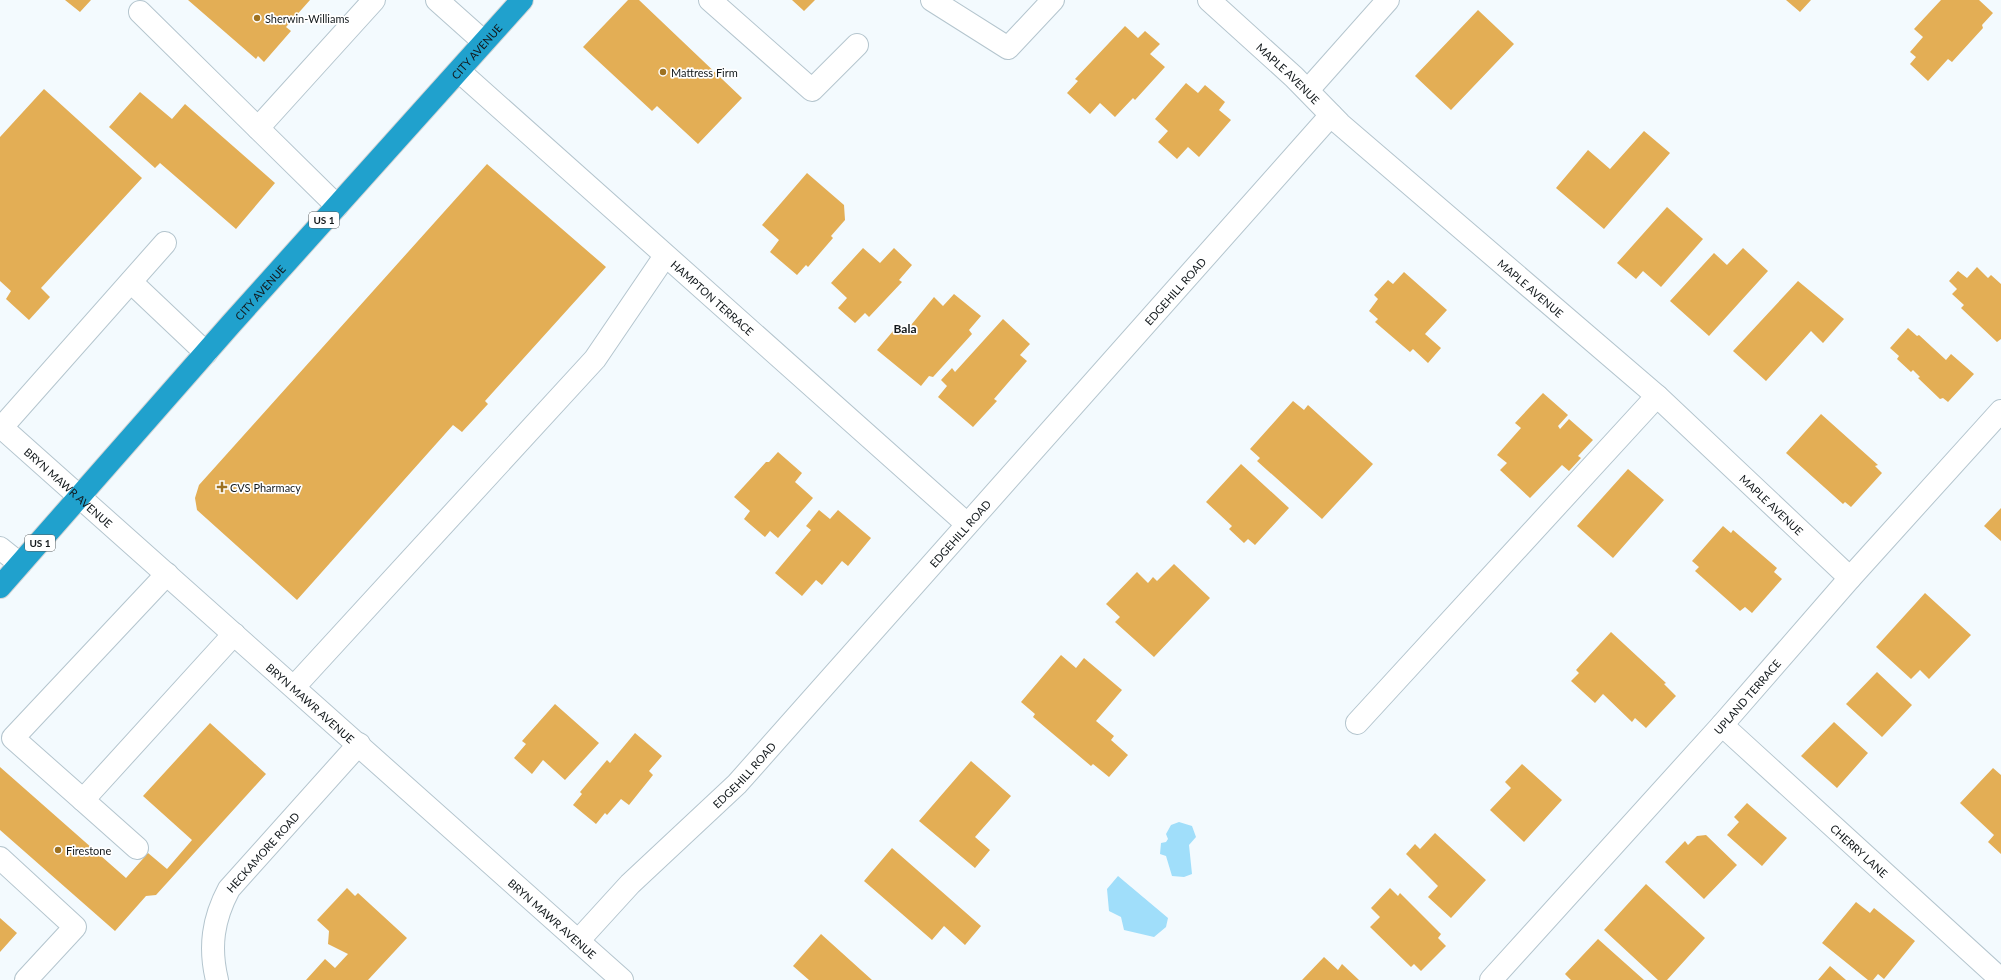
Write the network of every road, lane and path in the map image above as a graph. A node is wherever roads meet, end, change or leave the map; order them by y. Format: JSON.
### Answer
{"nodes":[{"id":1,"x":374,"y":0,"type":"edge"},
{"id":2,"x":437,"y":0,"type":"edge"},
{"id":3,"x":522,"y":0,"type":"edge"},
{"id":4,"x":710,"y":0,"type":"edge"},
{"id":5,"x":932,"y":0,"type":"edge"},
{"id":6,"x":1052,"y":0,"type":"edge"},
{"id":7,"x":1209,"y":0,"type":"edge"},
{"id":8,"x":1388,"y":0,"type":"edge"},
{"id":9,"x":140,"y":12,"type":"dead end"},
{"id":10,"x":484,"y":42,"type":"junction"},
{"id":11,"x":857,"y":45,"type":"dead end"},
{"id":12,"x":459,"y":71,"type":"junction"},
{"id":13,"x":1308,"y":90,"type":"junction"},
{"id":14,"x":1331,"y":115,"type":"junction"},
{"id":15,"x":258,"y":128,"type":"junction"},
{"id":16,"x":337,"y":206,"type":"junction"},
{"id":17,"x":165,"y":243,"type":"dead end"},
{"id":18,"x":665,"y":256,"type":"junction"},
{"id":19,"x":131,"y":282,"type":"junction"},
{"id":20,"x":206,"y":353,"type":"junction"},
{"id":21,"x":1657,"y":396,"type":"junction"},
{"id":22,"x":2001,"y":411,"type":"edge"},
{"id":23,"x":1,"y":426,"type":"edge"},
{"id":24,"x":79,"y":498,"type":"junction"},
{"id":25,"x":966,"y":524,"type":"junction"},
{"id":26,"x":0,"y":548,"type":"edge"},
{"id":27,"x":20,"y":564,"type":"junction"},
{"id":28,"x":167,"y":574,"type":"junction"},
{"id":29,"x":1850,"y":578,"type":"junction"},
{"id":30,"x":0,"y":587,"type":"edge"},
{"id":31,"x":234,"y":634,"type":"junction"},
{"id":32,"x":294,"y":687,"type":"junction"},
{"id":33,"x":1357,"y":723,"type":"dead end"},
{"id":34,"x":1722,"y":725,"type":"junction"},
{"id":35,"x":7,"y":732,"type":"edge"},
{"id":36,"x":359,"y":744,"type":"junction"},
{"id":37,"x":83,"y":800,"type":"junction"},
{"id":38,"x":138,"y":848,"type":"dead end"},
{"id":39,"x":0,"y":858,"type":"edge"},
{"id":40,"x":578,"y":941,"type":"junction"},
{"id":41,"x":1996,"y":975,"type":"edge"},
{"id":42,"x":26,"y":980,"type":"edge"},
{"id":43,"x":217,"y":980,"type":"edge"},
{"id":44,"x":622,"y":980,"type":"edge"},
{"id":45,"x":1491,"y":980,"type":"edge"}],
"edges":[{"from":1,"to":15,"type":"street"},
{"from":2,"to":10,"type":"street"},
{"from":3,"to":10,"type":"highway","name":"CITY AVENUE","number":"US 1"},
{"from":4,"to":11,"type":"street"},
{"from":5,"to":6,"type":"street"},
{"from":7,"to":13,"type":"street","name":"MAPLE AVENUE"},
{"from":8,"to":13,"type":"street"},
{"from":9,"to":15,"type":"street"},
{"from":10,"to":12,"type":"highway","name":"CITY AVENUE","number":"US 1"},
{"from":12,"to":16,"type":"highway","name":"CITY AVENUE","number":"US 1"},
{"from":12,"to":18,"type":"street","name":"HAMPTON TERRACE"},
{"from":13,"to":14,"type":"street","name":"MAPLE AVENUE"},
{"from":14,"to":21,"type":"street","name":"MAPLE AVENUE"},
{"from":14,"to":25,"type":"street","name":"EDGEHILL ROAD"},
{"from":15,"to":16,"type":"street"},
{"from":16,"to":20,"type":"highway","name":"CITY AVENUE","number":"US 1"},
{"from":17,"to":19,"type":"street"},
{"from":18,"to":25,"type":"street","name":"HAMPTON TERRACE"},
{"from":18,"to":32,"type":"street"},
{"from":19,"to":20,"type":"street"},
{"from":19,"to":23,"type":"street"},
{"from":20,"to":24,"type":"highway","name":"CITY AVENUE","number":"US 1"},
{"from":21,"to":29,"type":"street","name":"MAPLE AVENUE"},
{"from":21,"to":33,"type":"street"},
{"from":22,"to":29,"type":"street","name":"UPLAND TERRACE"},
{"from":23,"to":24,"type":"street","name":"BRYN MAWR AVENUE"},
{"from":24,"to":27,"type":"highway","name":"CITY AVENUE","number":"US 1"},
{"from":24,"to":28,"type":"street","name":"BRYN MAWR AVENUE"},
{"from":25,"to":40,"type":"street","name":"EDGEHILL ROAD"},
{"from":26,"to":27,"type":"street"},
{"from":27,"to":30,"type":"highway","name":"CITY AVENUE","number":"US 1"},
{"from":28,"to":31,"type":"street","name":"BRYN MAWR AVENUE"},
{"from":28,"to":35,"type":"street"},
{"from":29,"to":34,"type":"street","name":"UPLAND TERRACE"},
{"from":31,"to":32,"type":"street","name":"BRYN MAWR AVENUE"},
{"from":31,"to":37,"type":"street"},
{"from":32,"to":36,"type":"street","name":"BRYN MAWR AVENUE"},
{"from":34,"to":41,"type":"street","name":"CHERRY LANE"},
{"from":34,"to":45,"type":"street","name":"UPLAND TERRACE"},
{"from":35,"to":37,"type":"street"},
{"from":36,"to":40,"type":"street","name":"BRYN MAWR AVENUE"},
{"from":36,"to":43,"type":"street","name":"HECKAMORE ROAD"},
{"from":37,"to":38,"type":"street"},
{"from":39,"to":42,"type":"street"},
{"from":40,"to":44,"type":"street","name":"BRYN MAWR AVENUE"}]}
